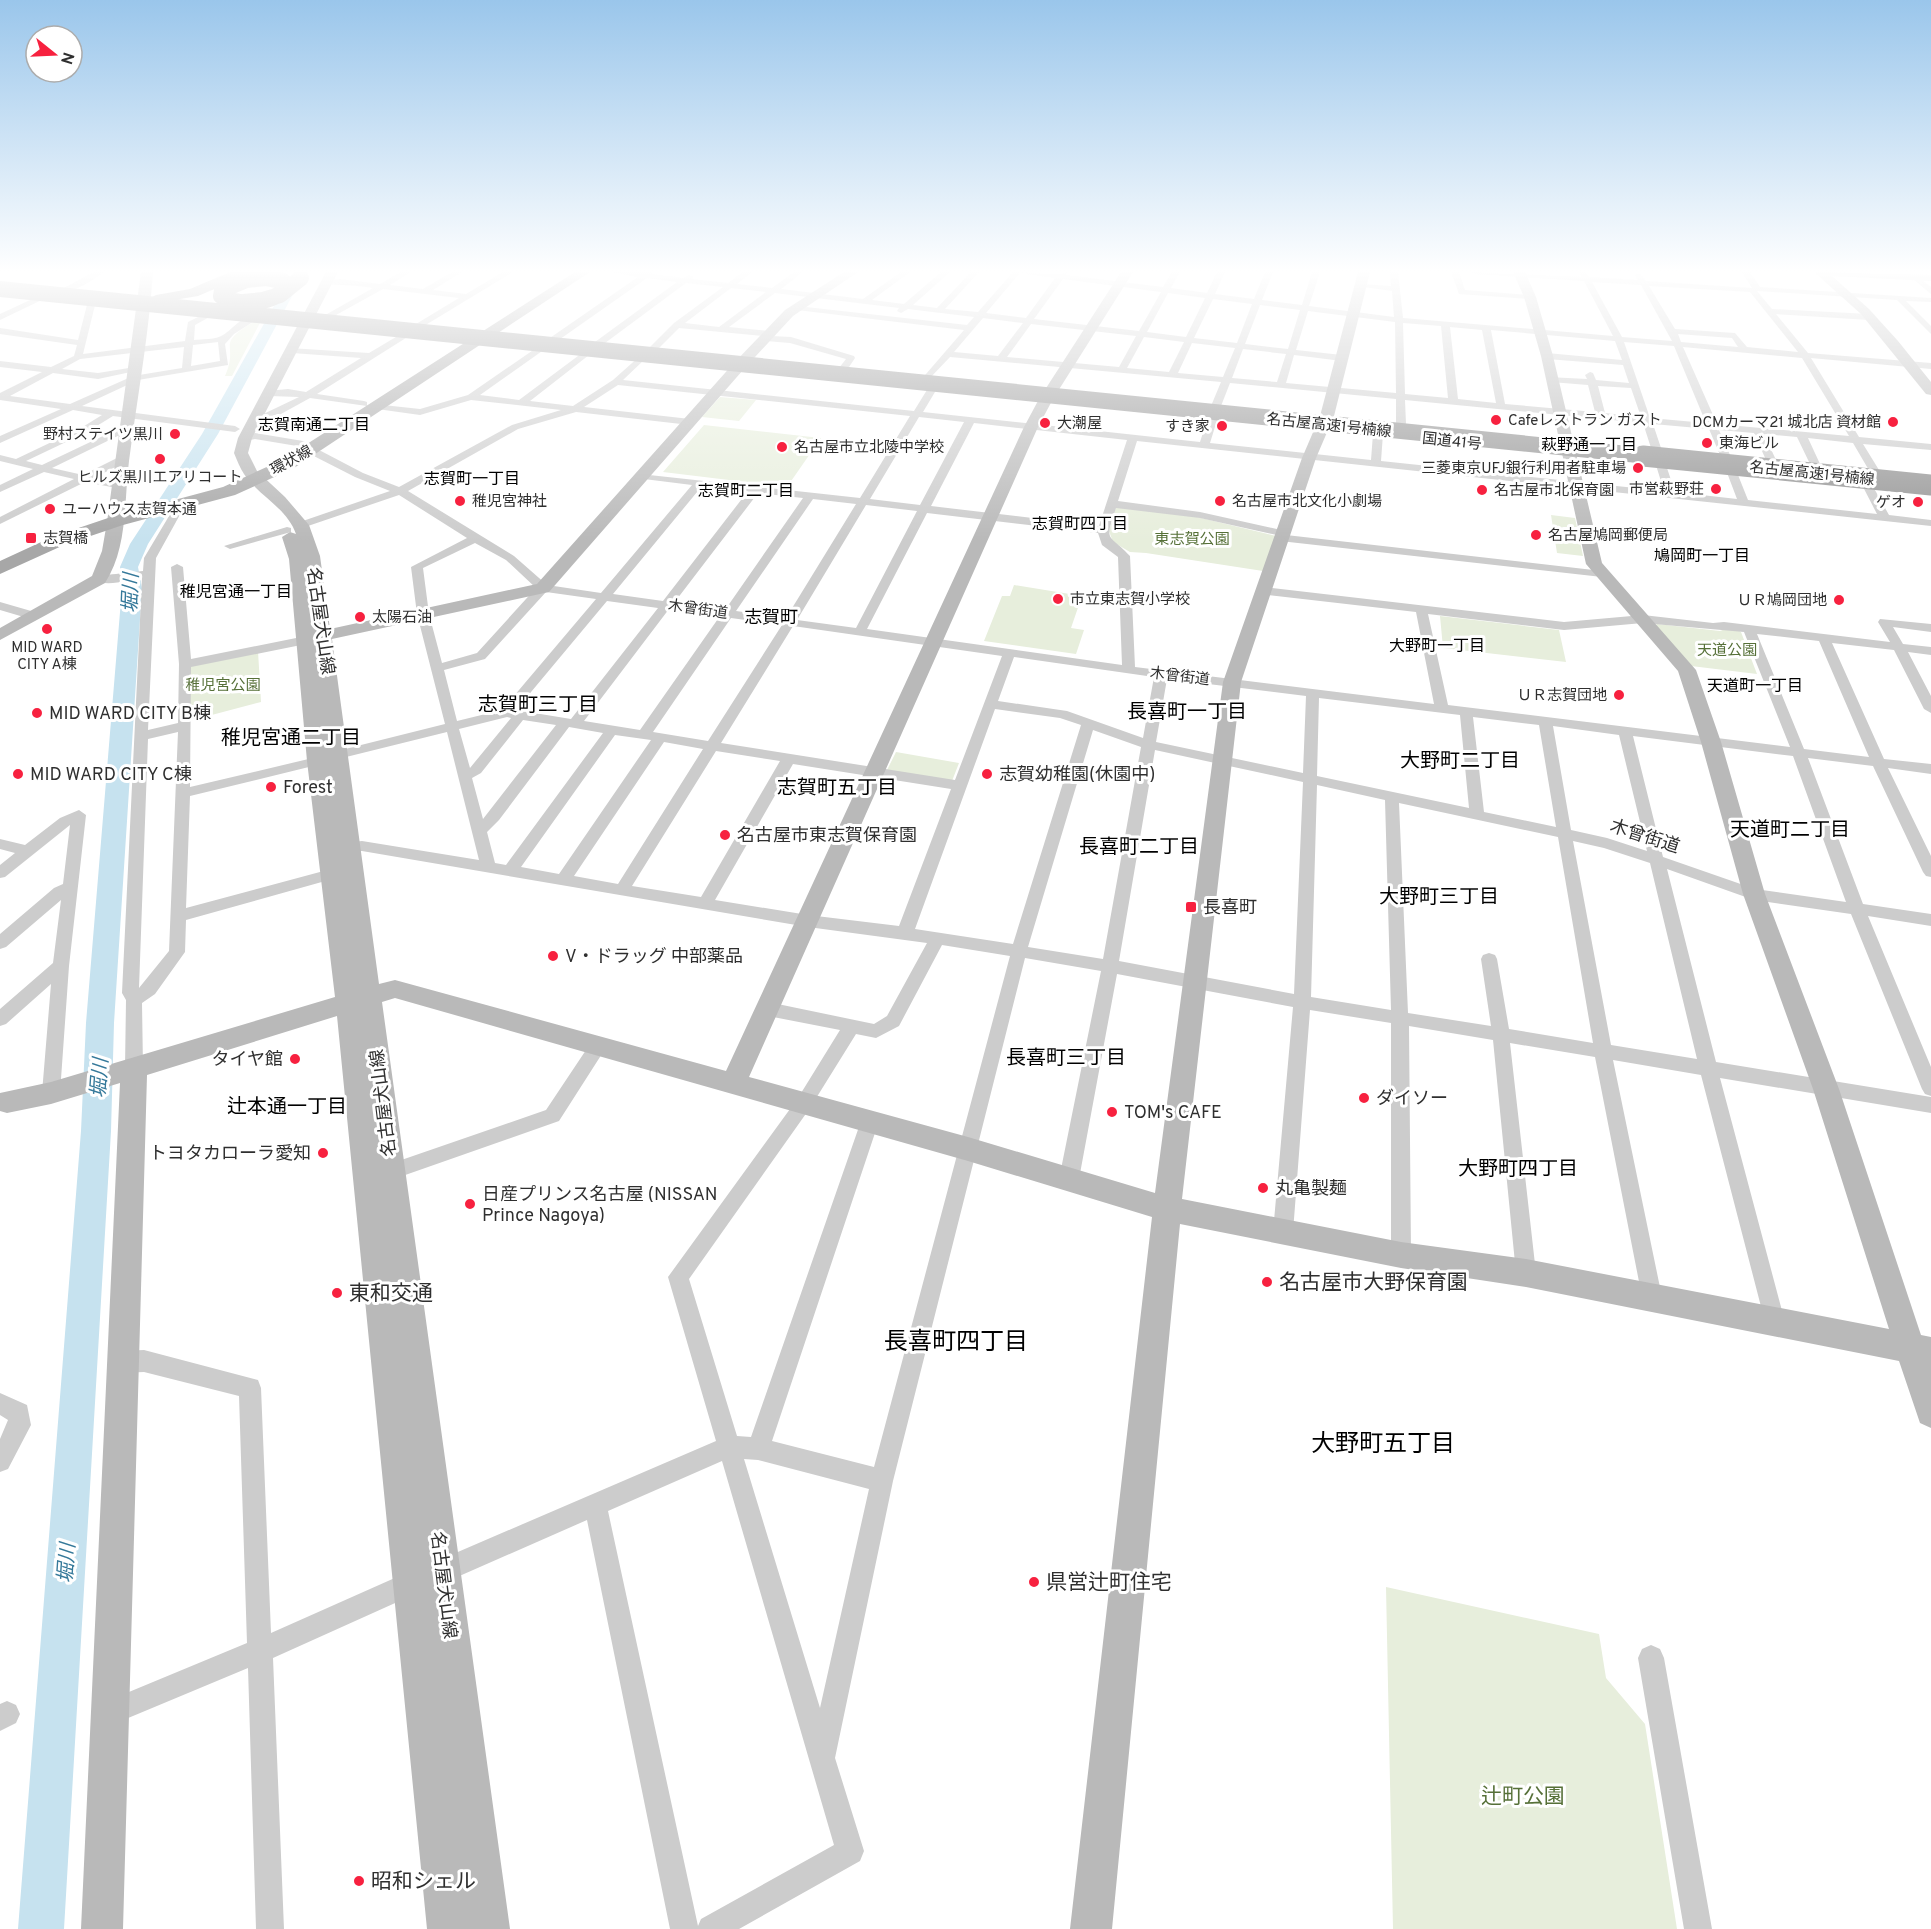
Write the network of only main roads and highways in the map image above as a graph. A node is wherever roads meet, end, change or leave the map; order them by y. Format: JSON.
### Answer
{"nodes":[{"id":1,"x":443,"y":362,"type":"edge"},
{"id":2,"x":720,"y":362,"type":"edge"},
{"id":3,"x":732,"y":362,"type":"edge"},
{"id":4,"x":733,"y":362,"type":"edge"},
{"id":5,"x":742,"y":363,"type":"junction"},
{"id":6,"x":931,"y":382,"type":"junction"},
{"id":7,"x":1324,"y":422,"type":"junction"},
{"id":8,"x":1568,"y":447,"type":"junction"},
{"id":9,"x":1728,"y":462,"type":"junction"},
{"id":10,"x":1870,"y":477,"type":"junction"},
{"id":11,"x":1931,"y":478,"type":"edge"},
{"id":12,"x":1931,"y":485,"type":"edge"},
{"id":13,"x":1931,"y":490,"type":"edge"},
{"id":14,"x":116,"y":516,"type":"junction"},
{"id":15,"x":0,"y":556,"type":"edge"},
{"id":16,"x":0,"y":567,"type":"edge"}],
"edges":[{"from":1,"to":14,"type":"main road","name":"環状線"},
{"from":2,"to":12,"type":"highway","name":"名古屋高速1号楠線","bridge":true},
{"from":3,"to":11,"type":"highway","name":"名古屋高速1号楠線","bridge":true},
{"from":4,"to":5,"type":"highway","name":"国道41号"},
{"from":5,"to":6,"type":"highway","name":"国道41号"},
{"from":5,"to":6,"type":"highway","name":"国道41号"},
{"from":6,"to":7,"type":"highway","name":"国道41号"},
{"from":7,"to":8,"type":"highway","name":"国道41号"},
{"from":7,"to":8,"type":"highway","name":"国道41号"},
{"from":8,"to":9,"type":"highway","name":"国道41号"},
{"from":9,"to":10,"type":"highway","name":"国道41号"},
{"from":9,"to":10,"type":"highway","name":"国道41号"},
{"from":10,"to":11,"type":"highway","name":"国道41号"},
{"from":10,"to":13,"type":"highway","name":"国道41号"},
{"from":14,"to":15,"type":"main road","name":"環状線"},
{"from":14,"to":16,"type":"main road","name":"環状線"}]}
